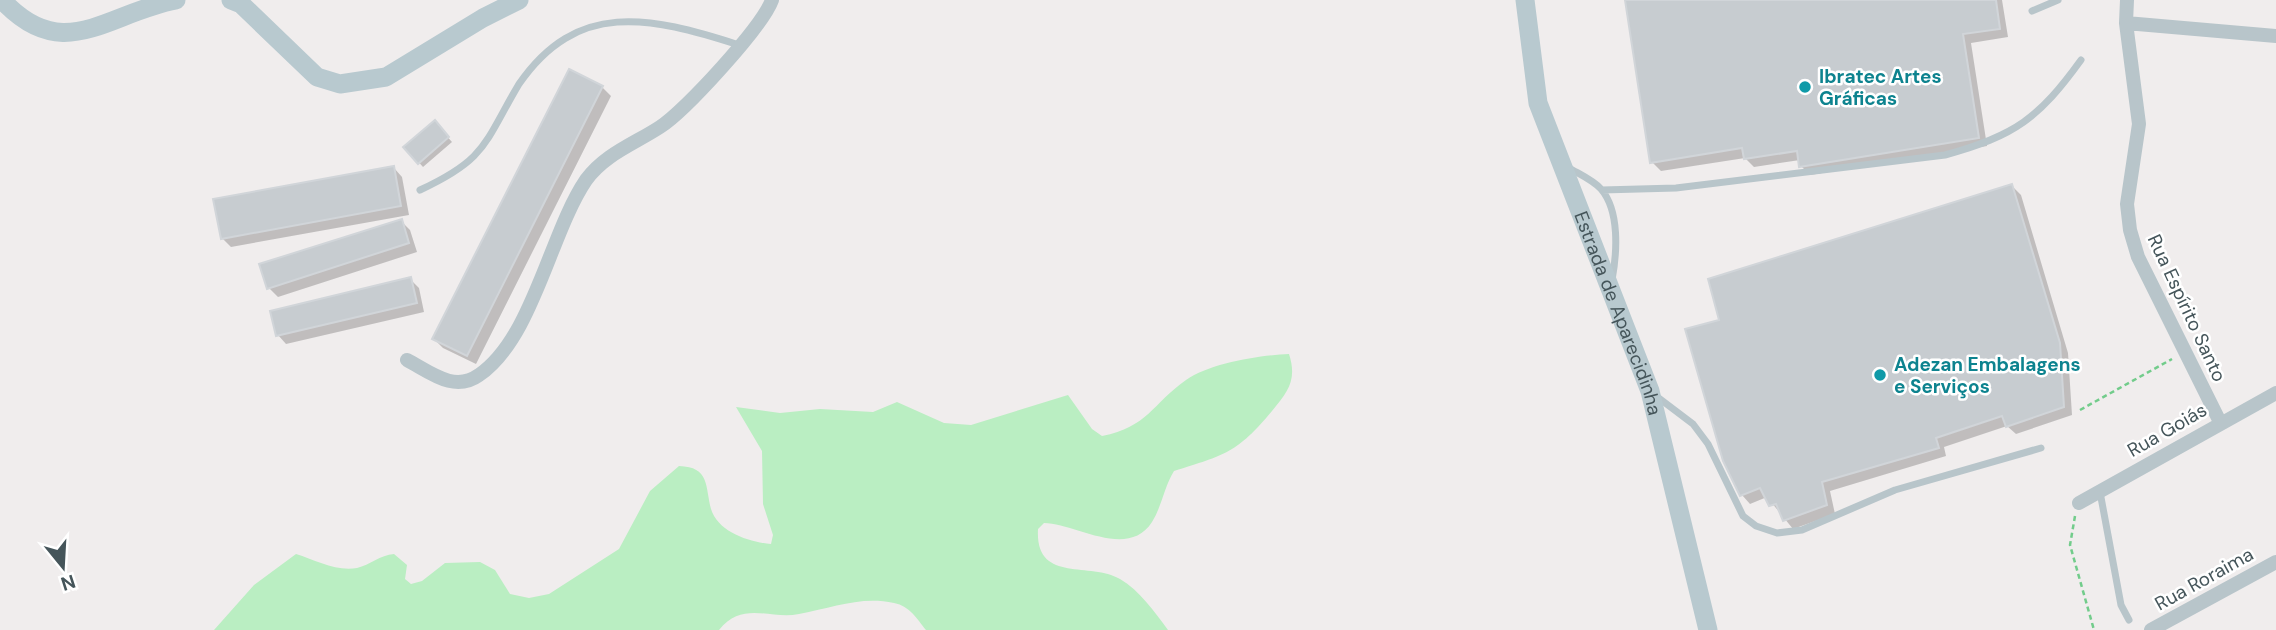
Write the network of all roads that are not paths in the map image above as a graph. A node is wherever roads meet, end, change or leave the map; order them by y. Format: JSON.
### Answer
{"nodes":[{"id":1,"x":2,"y":0,"type":"edge"},
{"id":2,"x":176,"y":0,"type":"edge"},
{"id":3,"x":231,"y":0,"type":"edge"},
{"id":4,"x":519,"y":0,"type":"edge"},
{"id":5,"x":772,"y":0,"type":"edge"},
{"id":6,"x":1525,"y":0,"type":"edge"},
{"id":7,"x":2058,"y":0,"type":"edge"},
{"id":8,"x":2127,"y":0,"type":"edge"},
{"id":9,"x":2032,"y":11,"type":"dead end"},
{"id":10,"x":2126,"y":23,"type":"junction"},
{"id":11,"x":2276,"y":36,"type":"edge"},
{"id":12,"x":739,"y":45,"type":"junction"},
{"id":13,"x":2081,"y":60,"type":"dead end"},
{"id":14,"x":1559,"y":163,"type":"junction"},
{"id":15,"x":420,"y":190,"type":"dead end"},
{"id":16,"x":1602,"y":190,"type":"junction"},
{"id":17,"x":1611,"y":289,"type":"junction"},
{"id":18,"x":407,"y":359,"type":"dead end"},
{"id":19,"x":1650,"y":391,"type":"junction"},
{"id":20,"x":2276,"y":393,"type":"edge"},
{"id":21,"x":2220,"y":422,"type":"junction"},
{"id":22,"x":2041,"y":448,"type":"dead end"},
{"id":23,"x":2100,"y":491,"type":"junction"},
{"id":24,"x":2079,"y":503,"type":"road end"},
{"id":25,"x":2276,"y":562,"type":"edge"},
{"id":26,"x":2129,"y":621,"type":"dead end"},
{"id":27,"x":1708,"y":630,"type":"edge"},
{"id":28,"x":2151,"y":630,"type":"edge"}],
"edges":[{"from":1,"to":2,"type":"street"},
{"from":3,"to":4,"type":"street"},
{"from":5,"to":12,"type":"street"},
{"from":6,"to":14,"type":"street","name":"Estrada de Aparecidinha"},
{"from":7,"to":9,"type":"lane"},
{"from":8,"to":10,"type":"street","name":"Rua Espírito Santo"},
{"from":10,"to":11,"type":"street"},
{"from":10,"to":21,"type":"street","name":"Rua Espírito Santo"},
{"from":12,"to":15,"type":"lane"},
{"from":12,"to":18,"type":"street"},
{"from":13,"to":16,"type":"lane"},
{"from":14,"to":16,"type":"lane"},
{"from":14,"to":17,"type":"street","name":"Estrada de Aparecidinha"},
{"from":16,"to":17,"type":"lane"},
{"from":17,"to":19,"type":"street","name":"Estrada de Aparecidinha"},
{"from":19,"to":22,"type":"lane"},
{"from":19,"to":27,"type":"street","name":"Estrada de Aparecidinha"},
{"from":20,"to":21,"type":"street","name":"Rua Goiás"},
{"from":21,"to":23,"type":"street","name":"Rua Goiás"},
{"from":23,"to":24,"type":"street","name":"Rua Goiás"},
{"from":23,"to":26,"type":"lane"},
{"from":25,"to":28,"type":"street","name":"Rua Roraima"}]}
